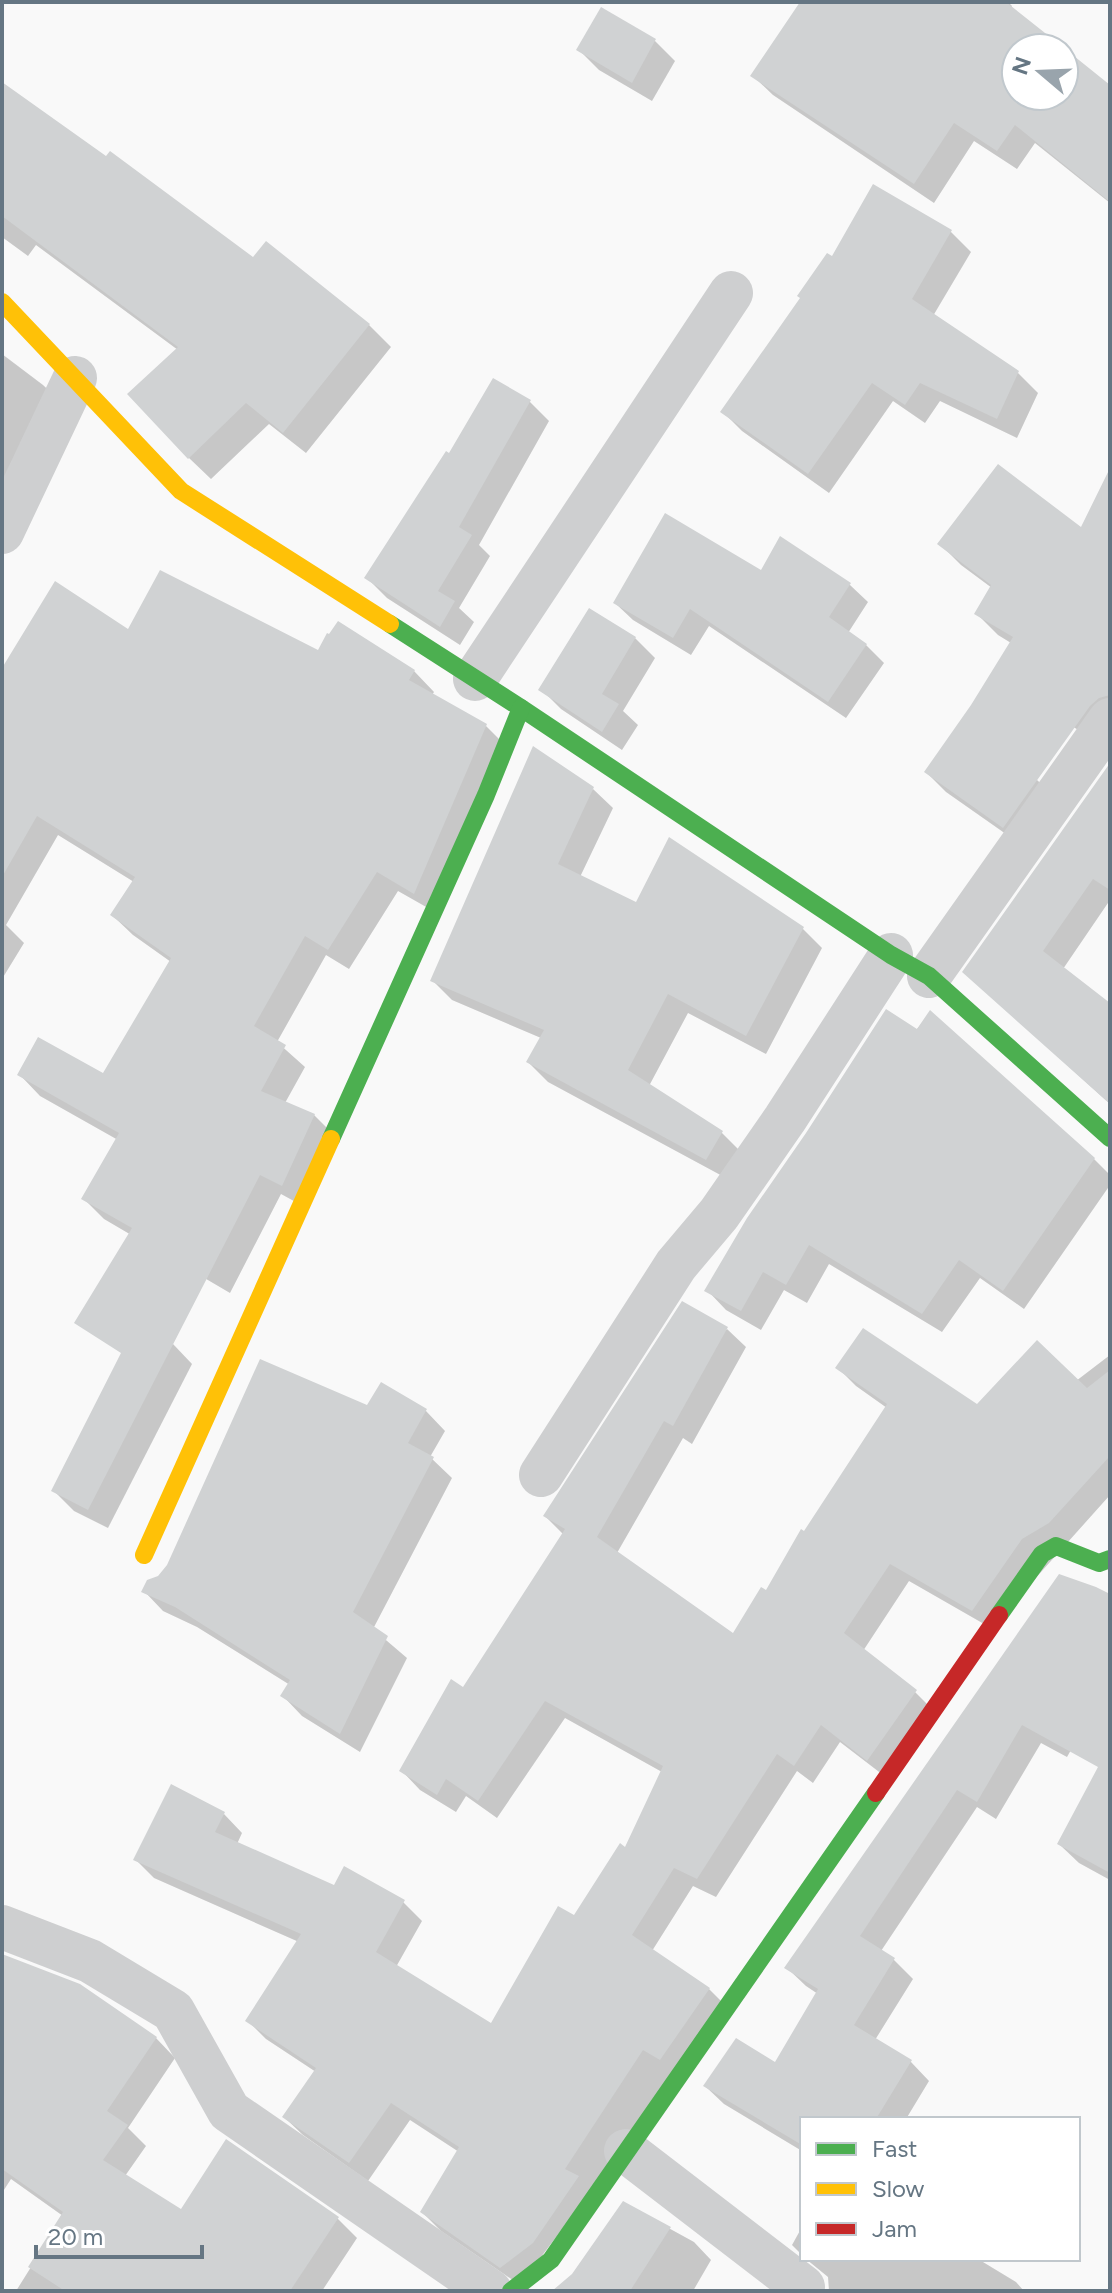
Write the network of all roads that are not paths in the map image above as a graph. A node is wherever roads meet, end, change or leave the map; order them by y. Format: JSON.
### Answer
{"nodes":[{"id":1,"x":731,"y":293,"type":"dead end"},
{"id":2,"x":2,"y":302,"type":"edge"},
{"id":3,"x":75,"y":378,"type":"junction"},
{"id":4,"x":2,"y":532,"type":"edge"},
{"id":5,"x":475,"y":679,"type":"junction"},
{"id":6,"x":521,"y":708,"type":"junction"},
{"id":7,"x":1110,"y":720,"type":"edge"},
{"id":8,"x":891,"y":955,"type":"junction"},
{"id":9,"x":929,"y":976,"type":"junction"},
{"id":10,"x":1110,"y":1138,"type":"edge"},
{"id":11,"x":541,"y":1475,"type":"dead end"},
{"id":12,"x":144,"y":1555,"type":"dead end"},
{"id":13,"x":1110,"y":1559,"type":"edge"},
{"id":14,"x":2,"y":1927,"type":"edge"},
{"id":15,"x":626,"y":2151,"type":"junction"},
{"id":16,"x":803,"y":2287,"type":"dead end"},
{"id":17,"x":490,"y":2291,"type":"edge"},
{"id":18,"x":511,"y":2291,"type":"edge"}],
"edges":[{"from":1,"to":5,"type":"street"},
{"from":2,"to":3,"type":"street"},
{"from":3,"to":4,"type":"street"},
{"from":3,"to":5,"type":"street"},
{"from":5,"to":6,"type":"street"},
{"from":6,"to":8,"type":"street"},
{"from":6,"to":12,"type":"street"},
{"from":7,"to":9,"type":"street"},
{"from":8,"to":9,"type":"street"},
{"from":8,"to":11,"type":"street"},
{"from":9,"to":10,"type":"street"},
{"from":13,"to":15,"type":"street"},
{"from":14,"to":17,"type":"street"},
{"from":15,"to":16,"type":"street"},
{"from":15,"to":18,"type":"street"}]}
